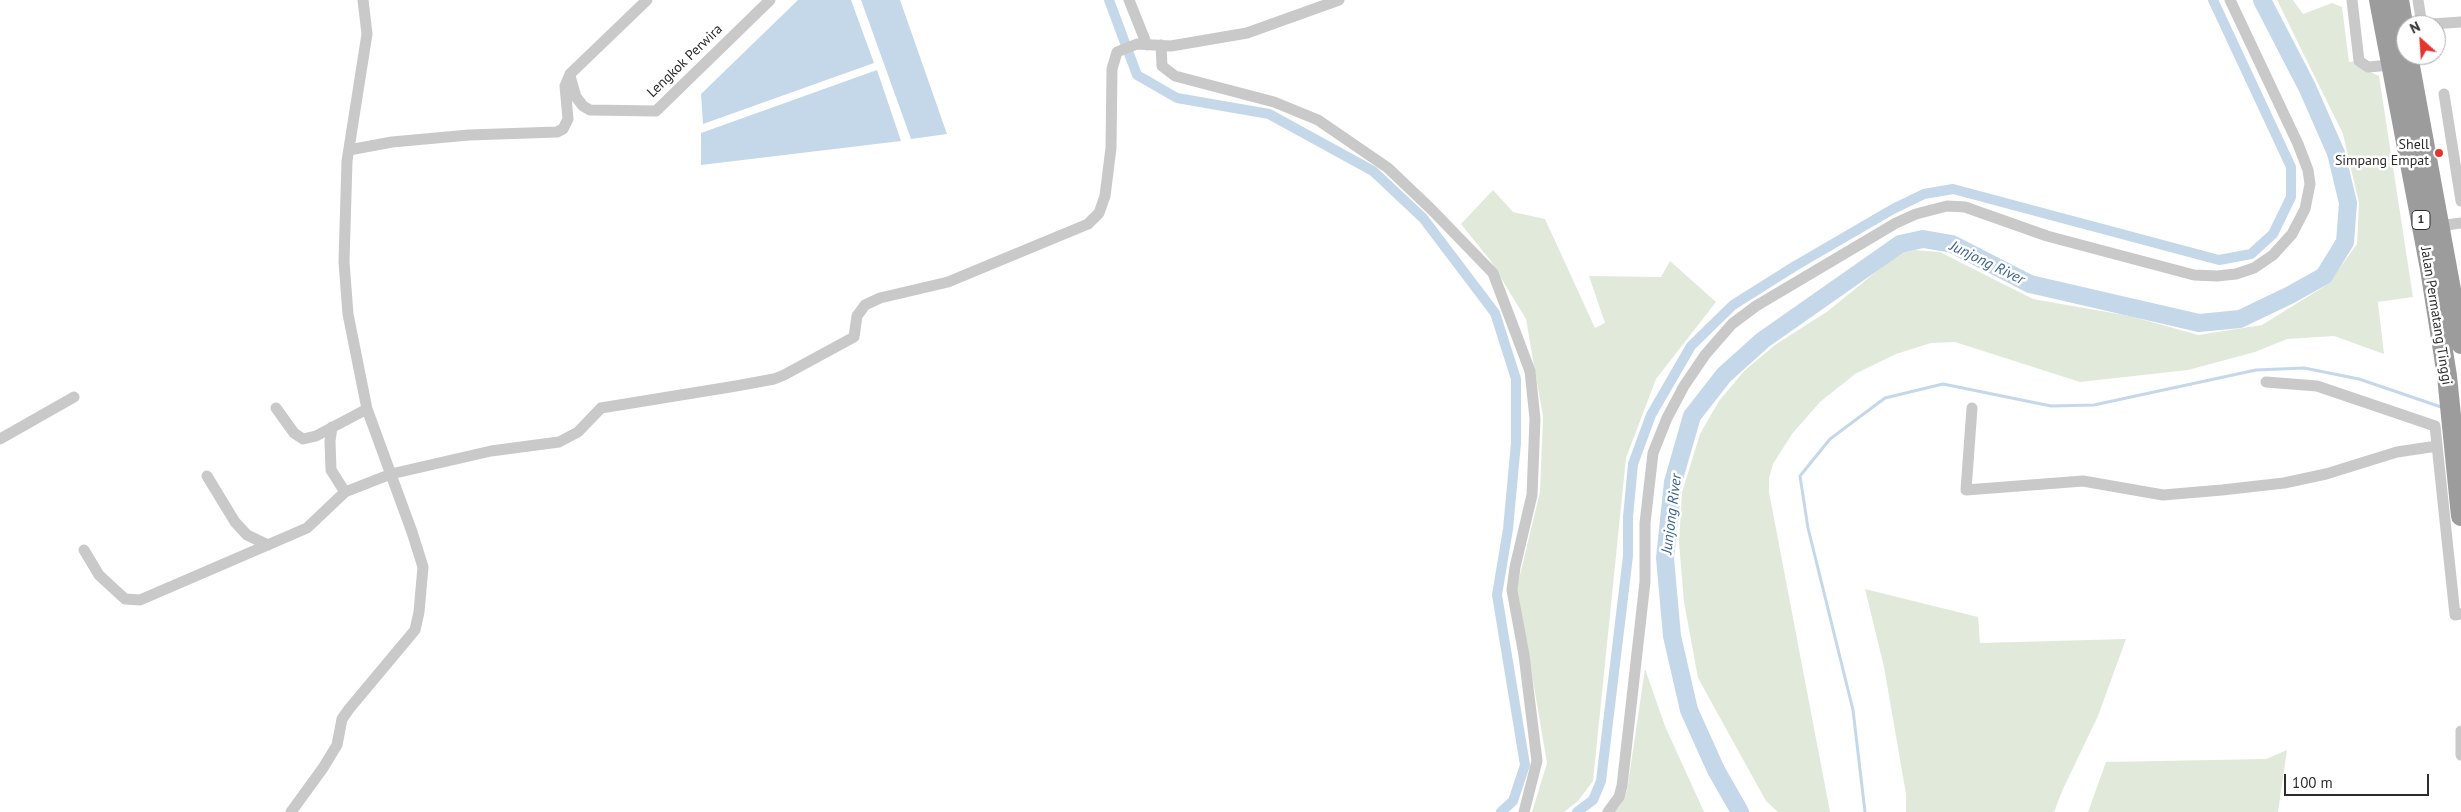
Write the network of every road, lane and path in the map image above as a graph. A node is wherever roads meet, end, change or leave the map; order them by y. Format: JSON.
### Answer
{"nodes":[{"id":1,"x":363,"y":0,"type":"edge"},
{"id":2,"x":646,"y":0,"type":"edge"},
{"id":3,"x":770,"y":0,"type":"edge"},
{"id":4,"x":1129,"y":0,"type":"edge"},
{"id":5,"x":1339,"y":0,"type":"edge"},
{"id":6,"x":2230,"y":0,"type":"edge"},
{"id":7,"x":2352,"y":0,"type":"edge"},
{"id":8,"x":2379,"y":0,"type":"edge"},
{"id":9,"x":2399,"y":0,"type":"edge"},
{"id":10,"x":2418,"y":0,"type":"edge"},
{"id":11,"x":2405,"y":15,"type":"edge"},
{"id":12,"x":2414,"y":15,"type":"edge"},
{"id":13,"x":2461,"y":22,"type":"edge"},
{"id":14,"x":2446,"y":24,"type":"edge"},
{"id":15,"x":1142,"y":44,"type":"junction"},
{"id":16,"x":1161,"y":45,"type":"junction"},
{"id":17,"x":2391,"y":65,"type":"junction"},
{"id":18,"x":2410,"y":65,"type":"edge"},
{"id":19,"x":570,"y":74,"type":"junction"},
{"id":20,"x":2444,"y":94,"type":"dead end"},
{"id":21,"x":349,"y":150,"type":"junction"},
{"id":22,"x":2461,"y":201,"type":"edge"},
{"id":23,"x":2461,"y":223,"type":"edge"},
{"id":24,"x":2439,"y":226,"type":"junction"},
{"id":25,"x":2461,"y":344,"type":"edge"},
{"id":26,"x":2266,"y":382,"type":"dead end"},
{"id":27,"x":74,"y":398,"type":"dead end"},
{"id":28,"x":276,"y":408,"type":"dead end"},
{"id":29,"x":1972,"y":408,"type":"dead end"},
{"id":30,"x":367,"y":410,"type":"junction"},
{"id":31,"x":332,"y":427,"type":"junction"},
{"id":32,"x":0,"y":439,"type":"edge"},
{"id":33,"x":2438,"y":446,"type":"junction"},
{"id":34,"x":391,"y":474,"type":"junction"},
{"id":35,"x":206,"y":476,"type":"dead end"},
{"id":36,"x":345,"y":492,"type":"junction"},
{"id":37,"x":2461,"y":516,"type":"edge"},
{"id":38,"x":268,"y":545,"type":"junction"},
{"id":39,"x":84,"y":550,"type":"dead end"},
{"id":40,"x":2461,"y":614,"type":"edge"},
{"id":41,"x":2460,"y":736,"type":"edge"},
{"id":42,"x":2461,"y":755,"type":"edge"},
{"id":43,"x":290,"y":812,"type":"edge"},
{"id":44,"x":1524,"y":812,"type":"edge"},
{"id":45,"x":1608,"y":812,"type":"edge"}],
"edges":[{"from":1,"to":21,"type":"street"},
{"from":2,"to":19,"type":"street"},
{"from":3,"to":19,"type":"street","name":"Lengkok Perwira"},
{"from":4,"to":15,"type":"street"},
{"from":5,"to":16,"type":"street"},
{"from":6,"to":45,"type":"street"},
{"from":7,"to":17,"type":"street"},
{"from":8,"to":17,"type":"highway","name":"Jalan Permatang Tinggi","number":"1"},
{"from":9,"to":11,"type":"highway"},
{"from":10,"to":12,"type":"street"},
{"from":13,"to":14,"type":"street"},
{"from":15,"to":16,"type":"street"},
{"from":15,"to":34,"type":"street"},
{"from":16,"to":44,"type":"street"},
{"from":17,"to":37,"type":"highway","name":"Jalan Permatang Tinggi","number":"1"},
{"from":18,"to":24,"type":"highway","name":"Jalan Permatang Tinggi","number":"1"},
{"from":19,"to":21,"type":"street"},
{"from":20,"to":22,"type":"street"},
{"from":21,"to":30,"type":"street"},
{"from":23,"to":24,"type":"street"},
{"from":24,"to":25,"type":"highway","name":"Jalan Permatang Tinggi","number":"1"},
{"from":26,"to":33,"type":"street"},
{"from":27,"to":32,"type":"street"},
{"from":28,"to":31,"type":"street"},
{"from":29,"to":33,"type":"street"},
{"from":30,"to":31,"type":"street"},
{"from":30,"to":34,"type":"street"},
{"from":31,"to":36,"type":"street"},
{"from":33,"to":40,"type":"street"},
{"from":34,"to":36,"type":"street"},
{"from":34,"to":43,"type":"street"},
{"from":35,"to":38,"type":"street"},
{"from":36,"to":38,"type":"street"},
{"from":38,"to":39,"type":"street"},
{"from":41,"to":42,"type":"street"}]}
